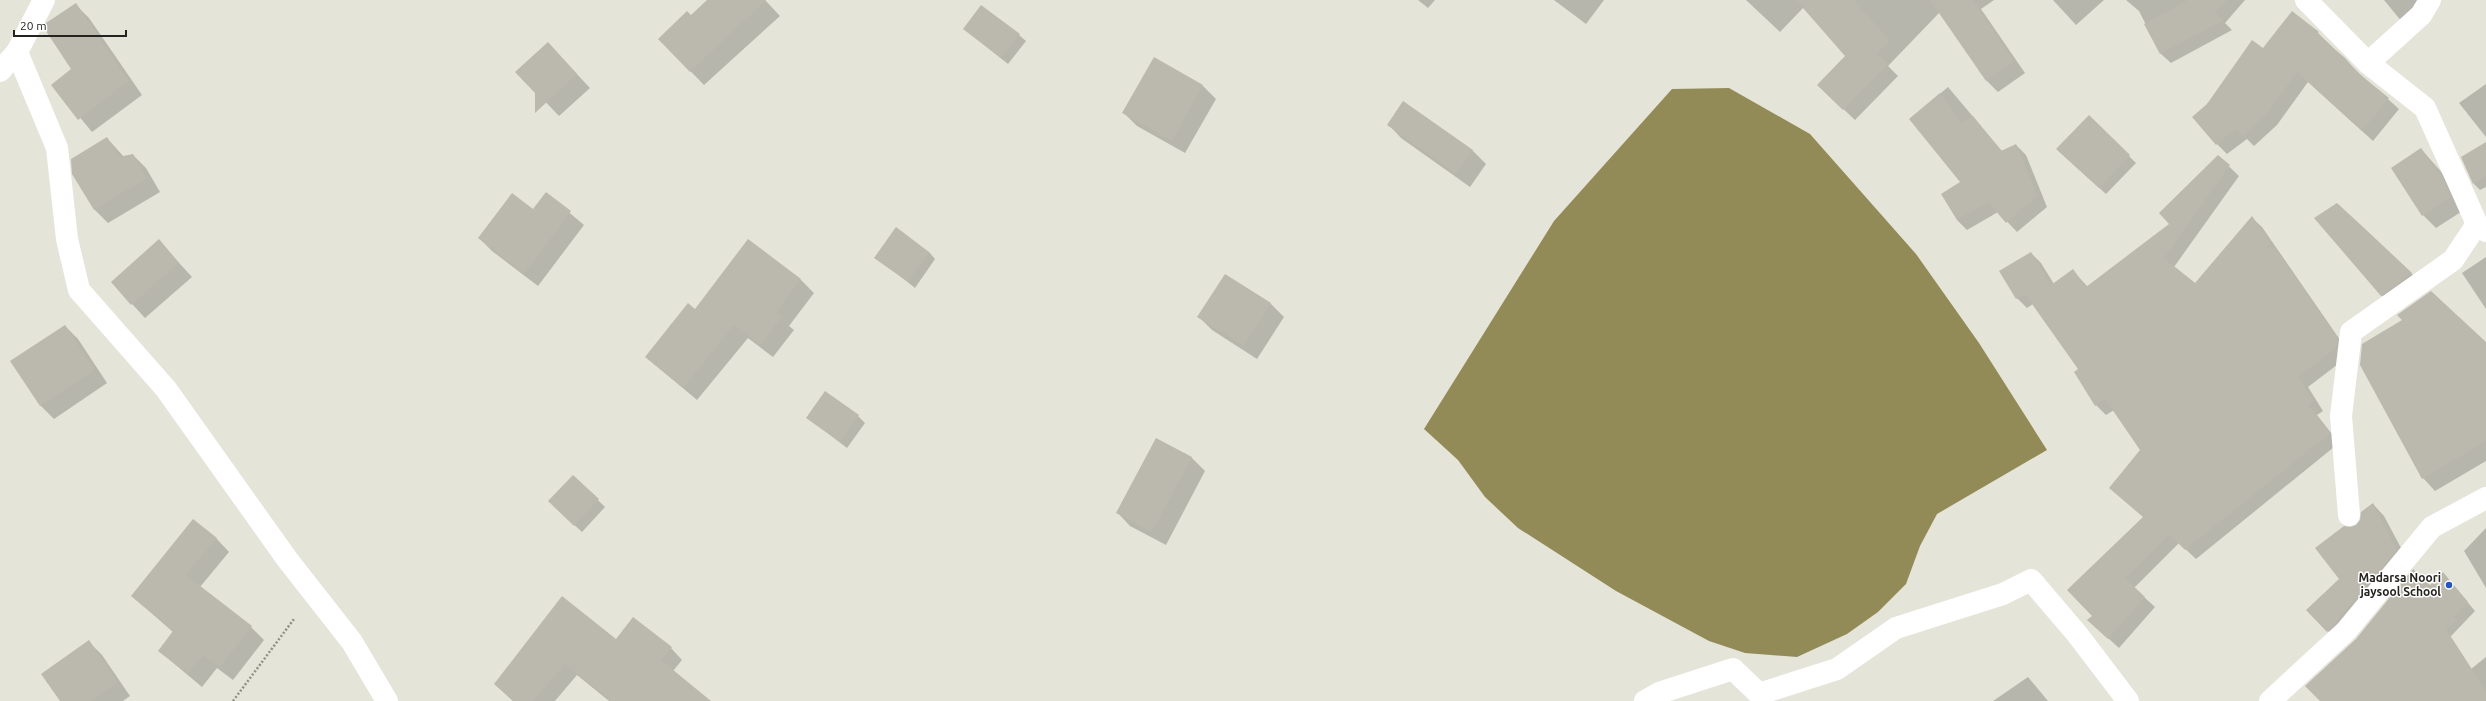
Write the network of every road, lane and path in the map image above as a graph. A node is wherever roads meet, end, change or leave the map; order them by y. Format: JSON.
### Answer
{"nodes":[{"id":1,"x":44,"y":0,"type":"edge"},
{"id":2,"x":2306,"y":0,"type":"edge"},
{"id":3,"x":2430,"y":0,"type":"edge"},
{"id":4,"x":17,"y":52,"type":"junction"},
{"id":5,"x":2368,"y":63,"type":"junction"},
{"id":6,"x":0,"y":71,"type":"edge"},
{"id":7,"x":2482,"y":228,"type":"edge"},
{"id":8,"x":2486,"y":498,"type":"edge"},
{"id":9,"x":2349,"y":515,"type":"dead end"},
{"id":10,"x":313,"y":592,"type":"junction"},
{"id":11,"x":233,"y":701,"type":"edge"},
{"id":12,"x":387,"y":701,"type":"edge"},
{"id":13,"x":1646,"y":701,"type":"edge"},
{"id":14,"x":2128,"y":701,"type":"edge"},
{"id":15,"x":2270,"y":701,"type":"edge"}],
"edges":[{"from":1,"to":4,"type":"street"},
{"from":2,"to":5,"type":"street"},
{"from":3,"to":5,"type":"street"},
{"from":4,"to":6,"type":"street"},
{"from":4,"to":10,"type":"street"},
{"from":5,"to":7,"type":"street"},
{"from":7,"to":9,"type":"street"},
{"from":8,"to":15,"type":"street"},
{"from":10,"to":11,"type":"path"},
{"from":10,"to":12,"type":"street"},
{"from":13,"to":14,"type":"street"}]}
